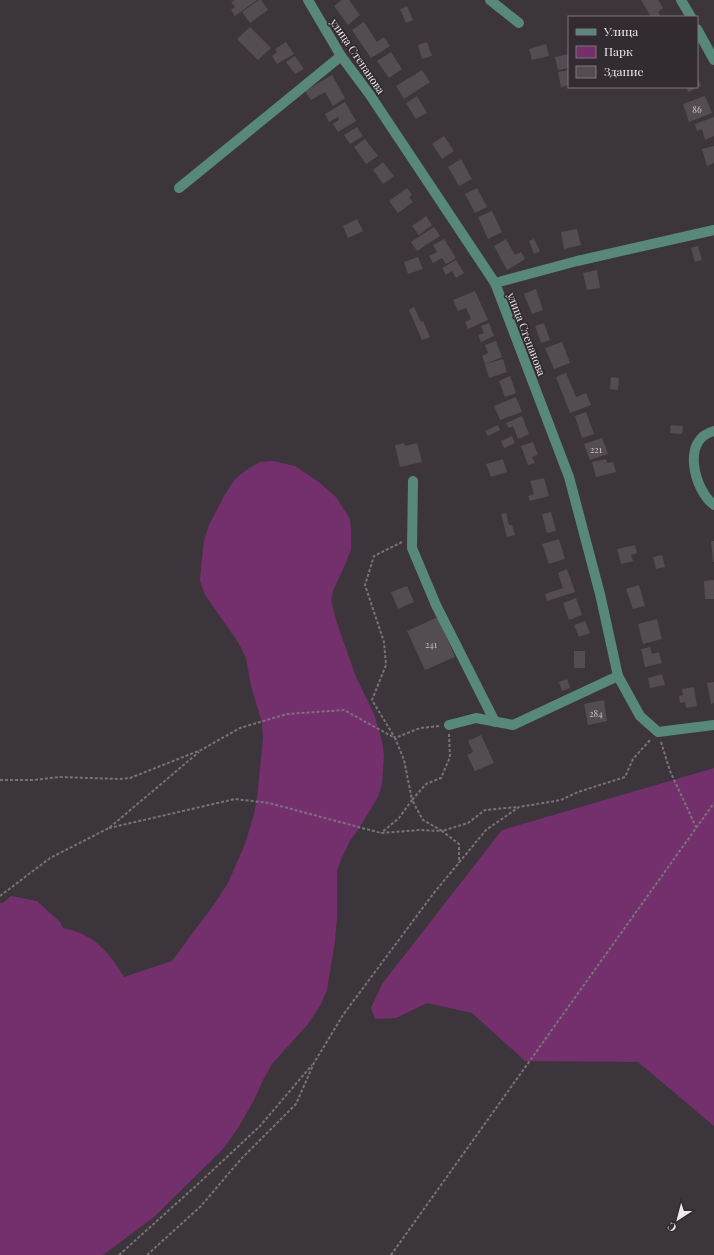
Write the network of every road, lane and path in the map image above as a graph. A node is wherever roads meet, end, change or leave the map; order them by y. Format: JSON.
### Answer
{"nodes":[{"id":1,"x":308,"y":0,"type":"edge"},
{"id":2,"x":490,"y":0,"type":"edge"},
{"id":3,"x":681,"y":0,"type":"edge"},
{"id":4,"x":690,"y":16,"type":"edge"},
{"id":5,"x":518,"y":23,"type":"dead end"},
{"id":6,"x":698,"y":31,"type":"edge"},
{"id":7,"x":341,"y":56,"type":"junction"},
{"id":8,"x":714,"y":60,"type":"edge"},
{"id":9,"x":179,"y":188,"type":"dead end"},
{"id":10,"x":714,"y":230,"type":"edge"},
{"id":11,"x":495,"y":283,"type":"junction"},
{"id":12,"x":714,"y":431,"type":"edge"},
{"id":13,"x":413,"y":481,"type":"dead end"},
{"id":14,"x":714,"y":505,"type":"edge"},
{"id":15,"x":412,"y":536,"type":"junction"},
{"id":16,"x":618,"y":676,"type":"junction"},
{"id":17,"x":495,"y":722,"type":"junction"},
{"id":18,"x":449,"y":725,"type":"junction"},
{"id":19,"x":714,"y":725,"type":"edge"},
{"id":20,"x":658,"y":732,"type":"junction"},
{"id":21,"x":395,"y":738,"type":"junction"},
{"id":22,"x":201,"y":750,"type":"junction"},
{"id":23,"x":0,"y":780,"type":"edge"},
{"id":24,"x":412,"y":800,"type":"junction"},
{"id":25,"x":714,"y":803,"type":"edge"},
{"id":26,"x":519,"y":807,"type":"junction"},
{"id":27,"x":697,"y":827,"type":"junction"},
{"id":28,"x":109,"y":828,"type":"junction"},
{"id":29,"x":442,"y":831,"type":"junction"},
{"id":30,"x":380,"y":834,"type":"junction"},
{"id":31,"x":459,"y":863,"type":"junction"},
{"id":32,"x":0,"y":896,"type":"edge"},
{"id":33,"x":314,"y":1063,"type":"junction"},
{"id":34,"x":119,"y":1255,"type":"edge"},
{"id":35,"x":147,"y":1255,"type":"edge"},
{"id":36,"x":391,"y":1255,"type":"edge"}],
"edges":[{"from":1,"to":7,"type":"street","name":"улица Степанова"},
{"from":2,"to":5,"type":"street"},
{"from":3,"to":4,"type":"street"},
{"from":6,"to":8,"type":"street"},
{"from":7,"to":9,"type":"street"},
{"from":7,"to":11,"type":"street","name":"улица Степанова"},
{"from":10,"to":11,"type":"street"},
{"from":11,"to":16,"type":"street","name":"улица Степанова"},
{"from":12,"to":14,"type":"street"},
{"from":13,"to":15,"type":"street"},
{"from":15,"to":17,"type":"street"},
{"from":15,"to":21,"type":"path"},
{"from":16,"to":17,"type":"street"},
{"from":16,"to":20,"type":"street","name":"улица Степанова"},
{"from":17,"to":18,"type":"street"},
{"from":18,"to":21,"type":"path"},
{"from":18,"to":24,"type":"path"},
{"from":19,"to":20,"type":"street"},
{"from":20,"to":26,"type":"path"},
{"from":20,"to":27,"type":"path"},
{"from":21,"to":22,"type":"path"},
{"from":21,"to":24,"type":"path"},
{"from":22,"to":23,"type":"path"},
{"from":22,"to":28,"type":"path"},
{"from":24,"to":29,"type":"path"},
{"from":24,"to":30,"type":"path"},
{"from":25,"to":27,"type":"path"},
{"from":26,"to":29,"type":"path"},
{"from":26,"to":31,"type":"path"},
{"from":27,"to":36,"type":"path"},
{"from":28,"to":30,"type":"path"},
{"from":28,"to":32,"type":"path"},
{"from":29,"to":30,"type":"path"},
{"from":29,"to":31,"type":"path"},
{"from":31,"to":33,"type":"path"},
{"from":33,"to":34,"type":"path"},
{"from":33,"to":35,"type":"path"}]}
